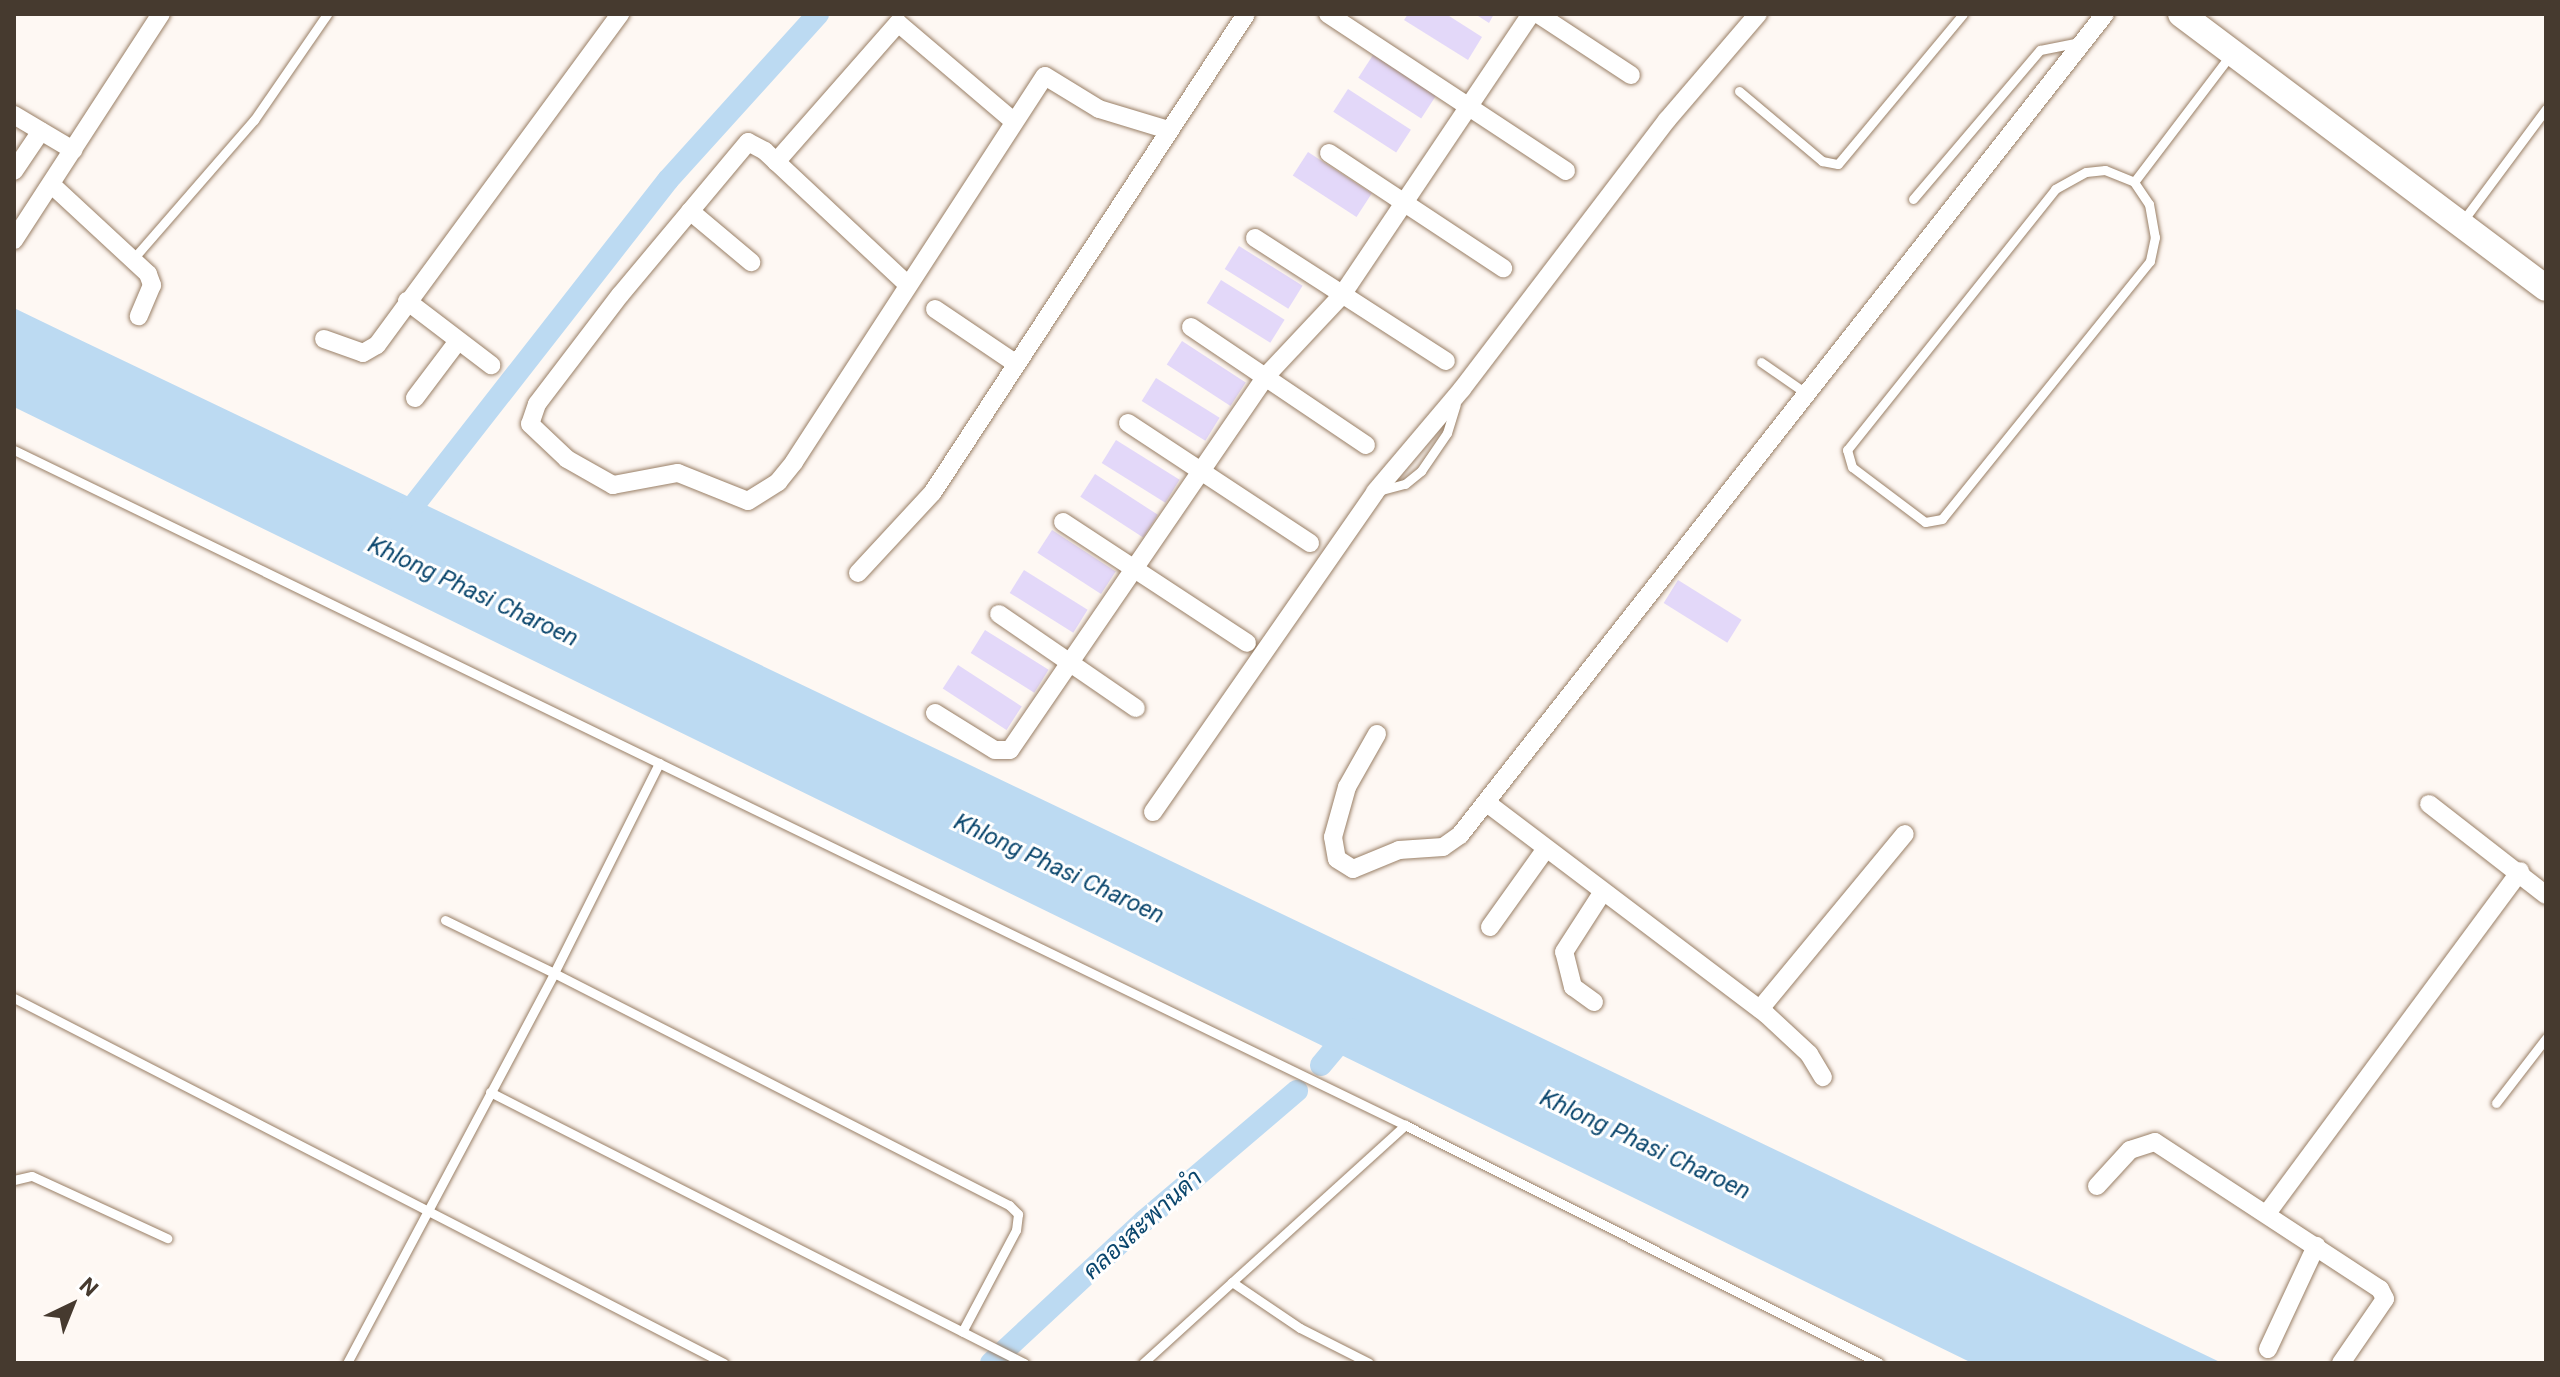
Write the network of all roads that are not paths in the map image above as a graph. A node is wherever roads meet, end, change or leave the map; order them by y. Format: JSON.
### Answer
{"nodes":[{"id":1,"x":161,"y":14,"type":"edge"},
{"id":2,"x":327,"y":14,"type":"edge"},
{"id":3,"x":620,"y":14,"type":"edge"},
{"id":4,"x":1246,"y":14,"type":"edge"},
{"id":5,"x":1328,"y":14,"type":"edge"},
{"id":6,"x":1531,"y":14,"type":"edge"},
{"id":7,"x":1538,"y":14,"type":"edge"},
{"id":8,"x":1758,"y":14,"type":"edge"},
{"id":9,"x":1963,"y":14,"type":"edge"},
{"id":10,"x":2105,"y":14,"type":"edge"},
{"id":11,"x":2181,"y":14,"type":"edge"},
{"id":12,"x":2083,"y":42,"type":"junction"},
{"id":13,"x":2231,"y":54,"type":"junction"},
{"id":14,"x":1631,"y":75,"type":"dead end"},
{"id":15,"x":1739,"y":91,"type":"dead end"},
{"id":16,"x":1469,"y":104,"type":"junction"},
{"id":17,"x":2546,"y":109,"type":"edge"},
{"id":18,"x":14,"y":115,"type":"edge"},
{"id":19,"x":1012,"y":120,"type":"junction"},
{"id":20,"x":1168,"y":130,"type":"junction"},
{"id":21,"x":41,"y":131,"type":"junction"},
{"id":22,"x":73,"y":150,"type":"junction"},
{"id":23,"x":1329,"y":153,"type":"dead end"},
{"id":24,"x":776,"y":162,"type":"junction"},
{"id":25,"x":14,"y":171,"type":"edge"},
{"id":26,"x":1566,"y":171,"type":"dead end"},
{"id":27,"x":2134,"y":182,"type":"junction"},
{"id":28,"x":52,"y":185,"type":"junction"},
{"id":29,"x":1913,"y":199,"type":"dead end"},
{"id":30,"x":1404,"y":201,"type":"junction"},
{"id":31,"x":690,"y":211,"type":"junction"},
{"id":32,"x":2460,"y":224,"type":"junction"},
{"id":33,"x":1255,"y":238,"type":"dead end"},
{"id":34,"x":14,"y":240,"type":"edge"},
{"id":35,"x":133,"y":259,"type":"junction"},
{"id":36,"x":751,"y":262,"type":"dead end"},
{"id":37,"x":1503,"y":268,"type":"dead end"},
{"id":38,"x":908,"y":285,"type":"junction"},
{"id":39,"x":2546,"y":288,"type":"edge"},
{"id":40,"x":1342,"y":295,"type":"junction"},
{"id":41,"x":407,"y":301,"type":"junction"},
{"id":42,"x":935,"y":309,"type":"dead end"},
{"id":43,"x":139,"y":316,"type":"dead end"},
{"id":44,"x":1191,"y":327,"type":"dead end"},
{"id":45,"x":324,"y":339,"type":"dead end"},
{"id":46,"x":458,"y":341,"type":"junction"},
{"id":47,"x":1446,"y":361,"type":"dead end"},
{"id":48,"x":1761,"y":362,"type":"dead end"},
{"id":49,"x":1015,"y":363,"type":"junction"},
{"id":50,"x":491,"y":365,"type":"dead end"},
{"id":51,"x":1265,"y":377,"type":"junction"},
{"id":52,"x":1807,"y":394,"type":"junction"},
{"id":53,"x":415,"y":398,"type":"dead end"},
{"id":54,"x":1128,"y":423,"type":"dead end"},
{"id":55,"x":1366,"y":445,"type":"dead end"},
{"id":56,"x":14,"y":450,"type":"edge"},
{"id":57,"x":1200,"y":473,"type":"junction"},
{"id":58,"x":1063,"y":522,"type":"dead end"},
{"id":59,"x":1310,"y":543,"type":"dead end"},
{"id":60,"x":1135,"y":568,"type":"junction"},
{"id":61,"x":858,"y":573,"type":"dead end"},
{"id":62,"x":999,"y":614,"type":"dead end"},
{"id":63,"x":1247,"y":643,"type":"dead end"},
{"id":64,"x":1071,"y":663,"type":"junction"},
{"id":65,"x":1136,"y":708,"type":"dead end"},
{"id":66,"x":935,"y":713,"type":"dead end"},
{"id":67,"x":1377,"y":734,"type":"dead end"},
{"id":68,"x":659,"y":763,"type":"junction"},
{"id":69,"x":1487,"y":803,"type":"junction"},
{"id":70,"x":2429,"y":804,"type":"dead end"},
{"id":71,"x":1153,"y":812,"type":"dead end"},
{"id":72,"x":1905,"y":834,"type":"dead end"},
{"id":73,"x":1545,"y":850,"type":"junction"},
{"id":74,"x":2520,"y":871,"type":"junction"},
{"id":75,"x":1602,"y":893,"type":"junction"},
{"id":76,"x":2546,"y":895,"type":"edge"},
{"id":77,"x":445,"y":920,"type":"dead end"},
{"id":78,"x":1490,"y":927,"type":"dead end"},
{"id":79,"x":554,"y":973,"type":"junction"},
{"id":80,"x":14,"y":998,"type":"edge"},
{"id":81,"x":1594,"y":1002,"type":"dead end"},
{"id":82,"x":1760,"y":1009,"type":"junction"},
{"id":83,"x":2546,"y":1038,"type":"edge"},
{"id":84,"x":1823,"y":1077,"type":"dead end"},
{"id":85,"x":490,"y":1092,"type":"junction"},
{"id":86,"x":2496,"y":1103,"type":"dead end"},
{"id":87,"x":1405,"y":1125,"type":"junction"},
{"id":88,"x":14,"y":1180,"type":"edge"},
{"id":89,"x":2097,"y":1186,"type":"dead end"},
{"id":90,"x":426,"y":1210,"type":"junction"},
{"id":91,"x":2268,"y":1212,"type":"junction"},
{"id":92,"x":167,"y":1238,"type":"dead end"},
{"id":93,"x":2316,"y":1246,"type":"junction"},
{"id":94,"x":1232,"y":1282,"type":"junction"},
{"id":95,"x":962,"y":1332,"type":"junction"},
{"id":96,"x":2268,"y":1349,"type":"dead end"},
{"id":97,"x":1020,"y":1361,"type":"edge"},
{"id":98,"x":347,"y":1363,"type":"edge"},
{"id":99,"x":724,"y":1363,"type":"edge"},
{"id":100,"x":1143,"y":1363,"type":"edge"},
{"id":101,"x":1369,"y":1363,"type":"edge"},
{"id":102,"x":1879,"y":1363,"type":"edge"},
{"id":103,"x":2341,"y":1363,"type":"edge"}],
"edges":[{"from":1,"to":22,"type":"street"},
{"from":2,"to":35,"type":"lane"},
{"from":3,"to":41,"type":"street"},
{"from":4,"to":20,"type":"street"},
{"from":5,"to":16,"type":"street"},
{"from":6,"to":16,"type":"street"},
{"from":7,"to":14,"type":"street"},
{"from":8,"to":71,"type":"street"},
{"from":9,"to":15,"type":"lane"},
{"from":10,"to":12,"type":"street"},
{"from":11,"to":13,"type":"street"},
{"from":12,"to":29,"type":"lane"},
{"from":12,"to":52,"type":"street"},
{"from":13,"to":27,"type":"lane"},
{"from":13,"to":32,"type":"street"},
{"from":16,"to":26,"type":"street"},
{"from":16,"to":30,"type":"street"},
{"from":17,"to":32,"type":"lane"},
{"from":18,"to":21,"type":"street"},
{"from":19,"to":20,"type":"street"},
{"from":19,"to":24,"type":"street"},
{"from":19,"to":38,"type":"street"},
{"from":20,"to":49,"type":"street"},
{"from":21,"to":22,"type":"street"},
{"from":21,"to":25,"type":"street"},
{"from":22,"to":28,"type":"street"},
{"from":23,"to":30,"type":"street"},
{"from":24,"to":31,"type":"street"},
{"from":24,"to":38,"type":"street"},
{"from":27,"to":27,"type":"lane"},
{"from":28,"to":34,"type":"street"},
{"from":28,"to":35,"type":"street"},
{"from":30,"to":37,"type":"street"},
{"from":30,"to":40,"type":"street"},
{"from":31,"to":36,"type":"street"},
{"from":31,"to":38,"type":"street"},
{"from":32,"to":39,"type":"street"},
{"from":33,"to":40,"type":"street"},
{"from":35,"to":43,"type":"street"},
{"from":40,"to":47,"type":"street"},
{"from":40,"to":51,"type":"street"},
{"from":41,"to":45,"type":"street"},
{"from":41,"to":46,"type":"street"},
{"from":42,"to":49,"type":"street"},
{"from":44,"to":51,"type":"street"},
{"from":46,"to":50,"type":"street"},
{"from":46,"to":53,"type":"street"},
{"from":48,"to":52,"type":"lane"},
{"from":49,"to":61,"type":"street"},
{"from":51,"to":55,"type":"street"},
{"from":51,"to":57,"type":"street"},
{"from":52,"to":69,"type":"street"},
{"from":54,"to":57,"type":"street"},
{"from":56,"to":68,"type":"lane"},
{"from":57,"to":59,"type":"street"},
{"from":57,"to":60,"type":"street"},
{"from":58,"to":60,"type":"street"},
{"from":60,"to":63,"type":"street"},
{"from":60,"to":64,"type":"street"},
{"from":62,"to":64,"type":"street"},
{"from":64,"to":65,"type":"street"},
{"from":64,"to":66,"type":"street"},
{"from":67,"to":69,"type":"street"},
{"from":68,"to":79,"type":"lane"},
{"from":68,"to":87,"type":"lane"},
{"from":69,"to":73,"type":"street"},
{"from":70,"to":74,"type":"street"},
{"from":72,"to":82,"type":"street"},
{"from":73,"to":75,"type":"street"},
{"from":73,"to":78,"type":"street"},
{"from":74,"to":76,"type":"street"},
{"from":74,"to":91,"type":"street"},
{"from":75,"to":81,"type":"street"},
{"from":75,"to":82,"type":"street"},
{"from":77,"to":79,"type":"lane"},
{"from":79,"to":85,"type":"lane"},
{"from":79,"to":95,"type":"lane"},
{"from":80,"to":90,"type":"lane"},
{"from":82,"to":84,"type":"street"},
{"from":83,"to":86,"type":"lane"},
{"from":85,"to":90,"type":"lane"},
{"from":85,"to":95,"type":"lane"},
{"from":87,"to":94,"type":"lane"},
{"from":87,"to":102,"type":"lane"},
{"from":88,"to":92,"type":"lane"},
{"from":89,"to":91,"type":"street"},
{"from":90,"to":98,"type":"lane"},
{"from":90,"to":99,"type":"lane"},
{"from":91,"to":93,"type":"street"},
{"from":93,"to":96,"type":"street"},
{"from":93,"to":103,"type":"street"},
{"from":94,"to":100,"type":"lane"},
{"from":94,"to":101,"type":"lane"},
{"from":95,"to":97,"type":"lane"}]}
